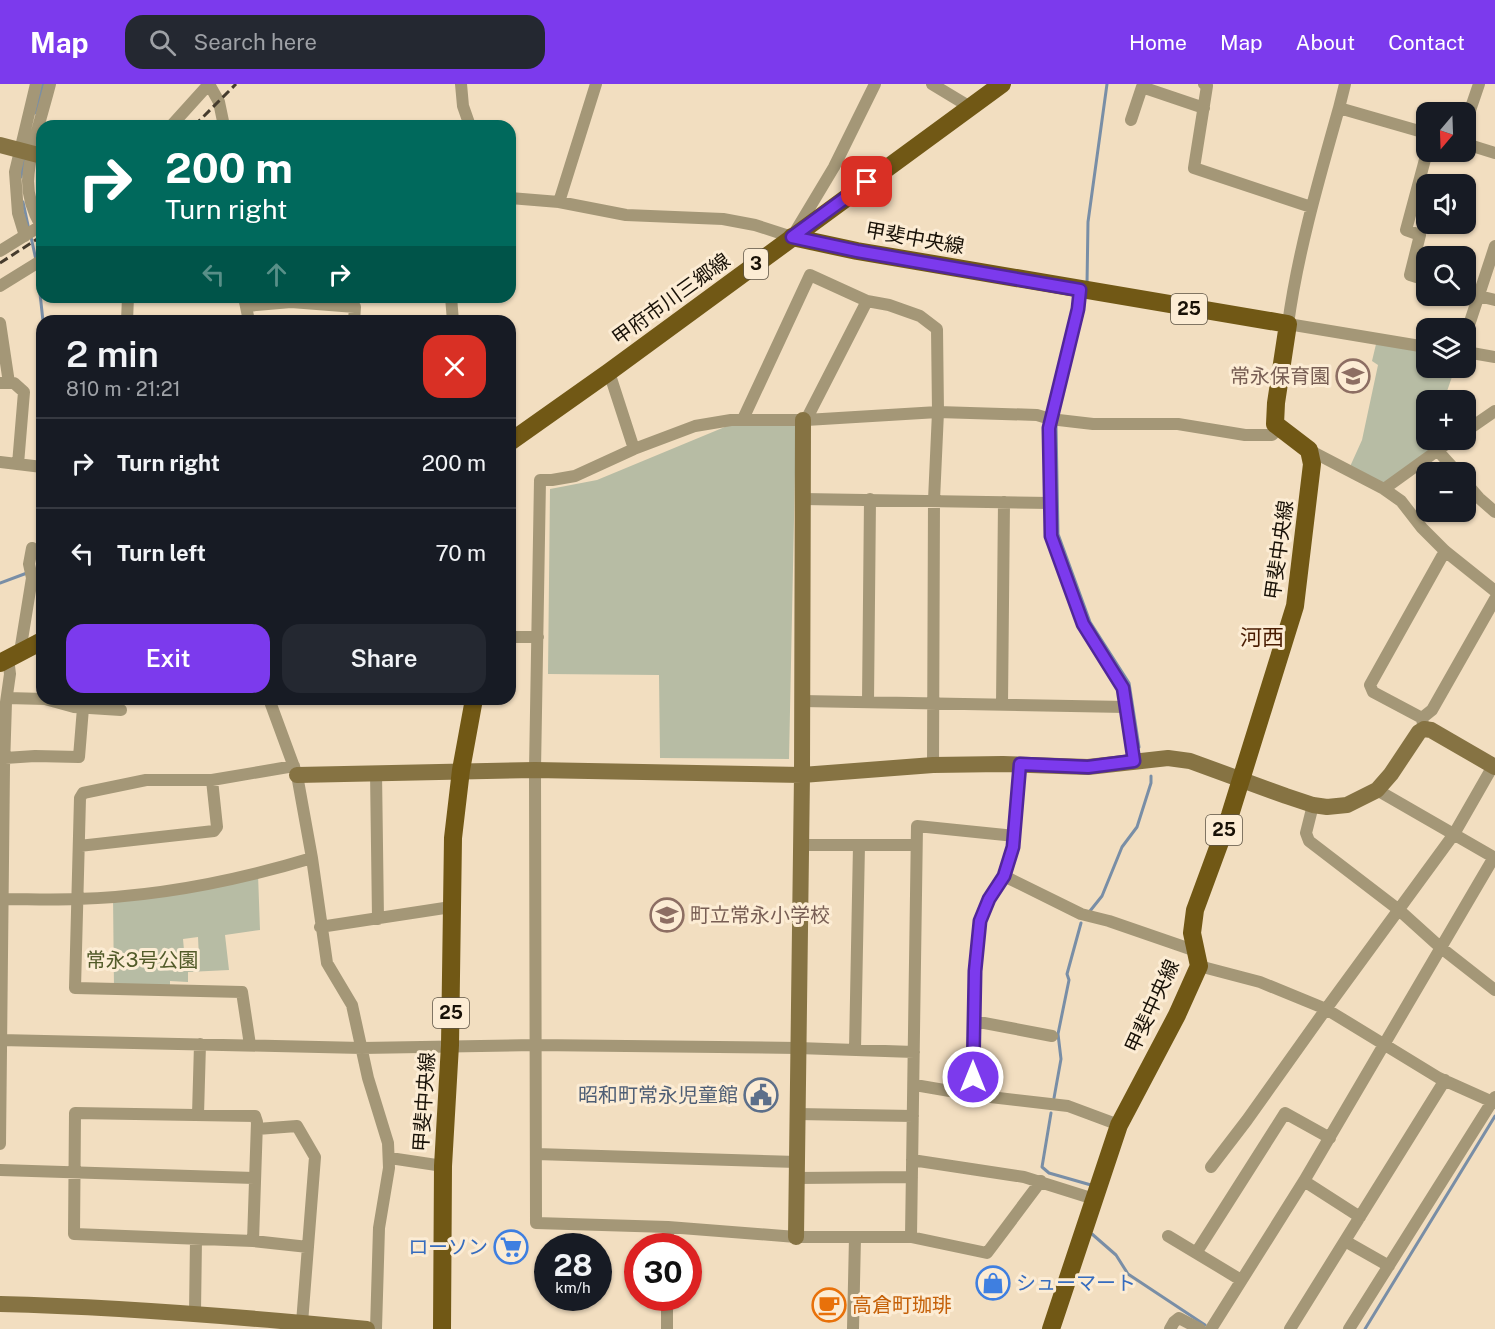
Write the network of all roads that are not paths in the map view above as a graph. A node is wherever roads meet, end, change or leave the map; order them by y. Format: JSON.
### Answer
{"nodes":[{"id":1,"x":36,"y":84,"type":"edge"},
{"id":2,"x":50,"y":84,"type":"edge"},
{"id":3,"x":209,"y":84,"type":"edge"},
{"id":4,"x":461,"y":84,"type":"edge"},
{"id":5,"x":596,"y":84,"type":"edge"},
{"id":6,"x":875,"y":84,"type":"edge"},
{"id":7,"x":932,"y":84,"type":"edge"},
{"id":8,"x":1002,"y":84,"type":"edge"},
{"id":9,"x":1204,"y":84,"type":"edge"},
{"id":10,"x":1345,"y":84,"type":"edge"},
{"id":11,"x":1479,"y":84,"type":"edge"},
{"id":12,"x":1473,"y":102,"type":"edge"},
{"id":13,"x":970,"y":107,"type":"junction"},
{"id":14,"x":1203,"y":108,"type":"junction"},
{"id":15,"x":1339,"y":108,"type":"junction"},
{"id":16,"x":41,"y":120,"type":"edge"},
{"id":17,"x":178,"y":120,"type":"edge"},
{"id":18,"x":223,"y":120,"type":"edge"},
{"id":19,"x":468,"y":120,"type":"edge"},
{"id":20,"x":1131,"y":120,"type":"dead end"},
{"id":21,"x":1416,"y":130,"type":"edge"},
{"id":22,"x":36,"y":138,"type":"edge"},
{"id":23,"x":0,"y":145,"type":"edge"},
{"id":24,"x":1476,"y":147,"type":"edge"},
{"id":25,"x":32,"y":153,"type":"edge"},
{"id":26,"x":1495,"y":153,"type":"edge"},
{"id":27,"x":1424,"y":162,"type":"edge"},
{"id":28,"x":516,"y":198,"type":"edge"},
{"id":29,"x":559,"y":202,"type":"junction"},
{"id":30,"x":1311,"y":207,"type":"junction"},
{"id":31,"x":34,"y":230,"type":"edge"},
{"id":32,"x":792,"y":237,"type":"junction"},
{"id":33,"x":1417,"y":246,"type":"edge"},
{"id":34,"x":1495,"y":246,"type":"edge"},
{"id":35,"x":0,"y":251,"type":"edge"},
{"id":36,"x":1416,"y":252,"type":"edge"},
{"id":37,"x":36,"y":264,"type":"edge"},
{"id":38,"x":1416,"y":277,"type":"edge"},
{"id":39,"x":0,"y":286,"type":"edge"},
{"id":40,"x":1084,"y":291,"type":"junction"},
{"id":41,"x":1478,"y":297,"type":"junction"},
{"id":42,"x":1495,"y":300,"type":"edge"},
{"id":43,"x":867,"y":301,"type":"junction"},
{"id":44,"x":304,"y":303,"type":"edge"},
{"id":45,"x":354,"y":315,"type":"edge"},
{"id":46,"x":1471,"y":318,"type":"edge"},
{"id":47,"x":0,"y":323,"type":"edge"},
{"id":48,"x":1288,"y":324,"type":"junction"},
{"id":49,"x":1416,"y":345,"type":"edge"},
{"id":50,"x":1476,"y":354,"type":"edge"},
{"id":51,"x":1495,"y":357,"type":"edge"},
{"id":52,"x":609,"y":372,"type":"junction"},
{"id":53,"x":5,"y":383,"type":"edge"},
{"id":54,"x":938,"y":412,"type":"junction"},
{"id":55,"x":1493,"y":416,"type":"edge"},
{"id":56,"x":743,"y":419,"type":"junction"},
{"id":57,"x":805,"y":420,"type":"junction"},
{"id":58,"x":1054,"y":420,"type":"junction"},
{"id":59,"x":1476,"y":425,"type":"edge"},
{"id":60,"x":1280,"y":428,"type":"junction"},
{"id":61,"x":516,"y":438,"type":"edge"},
{"id":62,"x":634,"y":449,"type":"junction"},
{"id":63,"x":1309,"y":450,"type":"junction"},
{"id":64,"x":1437,"y":450,"type":"joint"},
{"id":65,"x":0,"y":462,"type":"edge"},
{"id":66,"x":1448,"y":462,"type":"edge"},
{"id":67,"x":18,"y":464,"type":"junction"},
{"id":68,"x":36,"y":467,"type":"edge"},
{"id":69,"x":1384,"y":489,"type":"junction"},
{"id":70,"x":1476,"y":495,"type":"edge"},
{"id":71,"x":803,"y":499,"type":"junction"},
{"id":72,"x":870,"y":499,"type":"junction"},
{"id":73,"x":934,"y":500,"type":"junction"},
{"id":74,"x":1004,"y":501,"type":"junction"},
{"id":75,"x":1051,"y":503,"type":"junction"},
{"id":76,"x":1495,"y":512,"type":"edge"},
{"id":77,"x":32,"y":548,"type":"dead end"},
{"id":78,"x":1446,"y":551,"type":"junction"},
{"id":79,"x":1495,"y":591,"type":"edge"},
{"id":80,"x":1495,"y":599,"type":"edge"},
{"id":81,"x":516,"y":637,"type":"edge"},
{"id":82,"x":538,"y":637,"type":"junction"},
{"id":83,"x":36,"y":644,"type":"edge"},
{"id":84,"x":9,"y":658,"type":"edge"},
{"id":85,"x":7,"y":698,"type":"junction"},
{"id":86,"x":36,"y":699,"type":"edge"},
{"id":87,"x":802,"y":701,"type":"junction"},
{"id":88,"x":868,"y":702,"type":"junction"},
{"id":89,"x":934,"y":704,"type":"junction"},
{"id":90,"x":77,"y":705,"type":"edge"},
{"id":91,"x":271,"y":705,"type":"edge"},
{"id":92,"x":473,"y":705,"type":"edge"},
{"id":93,"x":1002,"y":705,"type":"junction"},
{"id":94,"x":1126,"y":707,"type":"junction"},
{"id":95,"x":121,"y":710,"type":"dead end"},
{"id":96,"x":1423,"y":724,"type":"junction"},
{"id":97,"x":5,"y":758,"type":"junction"},
{"id":98,"x":1134,"y":761,"type":"junction"},
{"id":99,"x":1020,"y":764,"type":"junction"},
{"id":100,"x":933,"y":765,"type":"junction"},
{"id":101,"x":1494,"y":767,"type":"edge"},
{"id":102,"x":295,"y":770,"type":"junction"},
{"id":103,"x":461,"y":770,"type":"junction"},
{"id":104,"x":535,"y":770,"type":"junction"},
{"id":105,"x":376,"y":772,"type":"junction"},
{"id":106,"x":802,"y":775,"type":"junction"},
{"id":107,"x":212,"y":780,"type":"junction"},
{"id":108,"x":1241,"y":780,"type":"junction"},
{"id":109,"x":1377,"y":790,"type":"junction"},
{"id":110,"x":1312,"y":805,"type":"junction"},
{"id":111,"x":1454,"y":834,"type":"junction"},
{"id":112,"x":1015,"y":836,"type":"junction"},
{"id":113,"x":801,"y":845,"type":"junction"},
{"id":114,"x":859,"y":845,"type":"junction"},
{"id":115,"x":916,"y":845,"type":"junction"},
{"id":116,"x":79,"y":846,"type":"junction"},
{"id":117,"x":312,"y":858,"type":"junction"},
{"id":118,"x":1494,"y":858,"type":"edge"},
{"id":119,"x":1004,"y":876,"type":"junction"},
{"id":120,"x":3,"y":899,"type":"junction"},
{"id":121,"x":78,"y":900,"type":"junction"},
{"id":122,"x":451,"y":907,"type":"junction"},
{"id":123,"x":1399,"y":910,"type":"junction"},
{"id":124,"x":378,"y":919,"type":"junction"},
{"id":125,"x":321,"y":927,"type":"junction"},
{"id":126,"x":1440,"y":947,"type":"junction"},
{"id":127,"x":1197,"y":959,"type":"junction"},
{"id":128,"x":1494,"y":987,"type":"edge"},
{"id":129,"x":1326,"y":1009,"type":"junction"},
{"id":130,"x":974,"y":1021,"type":"junction"},
{"id":131,"x":1052,"y":1036,"type":"dead end"},
{"id":132,"x":1,"y":1040,"type":"edge"},
{"id":133,"x":200,"y":1044,"type":"junction"},
{"id":134,"x":1384,"y":1044,"type":"junction"},
{"id":135,"x":250,"y":1045,"type":"junction"},
{"id":136,"x":450,"y":1045,"type":"junction"},
{"id":137,"x":535,"y":1045,"type":"junction"},
{"id":138,"x":362,"y":1048,"type":"junction"},
{"id":139,"x":798,"y":1048,"type":"junction"},
{"id":140,"x":855,"y":1050,"type":"junction"},
{"id":141,"x":914,"y":1052,"type":"junction"},
{"id":142,"x":1444,"y":1080,"type":"junction"},
{"id":143,"x":915,"y":1085,"type":"junction"},
{"id":144,"x":973,"y":1095,"type":"junction"},
{"id":145,"x":1494,"y":1101,"type":"edge"},
{"id":146,"x":198,"y":1114,"type":"junction"},
{"id":147,"x":797,"y":1114,"type":"junction"},
{"id":148,"x":913,"y":1116,"type":"junction"},
{"id":149,"x":1119,"y":1125,"type":"junction"},
{"id":150,"x":257,"y":1129,"type":"junction"},
{"id":151,"x":1330,"y":1138,"type":"junction"},
{"id":152,"x":0,"y":1144,"type":"edge"},
{"id":153,"x":536,"y":1154,"type":"junction"},
{"id":154,"x":390,"y":1158,"type":"junction"},
{"id":155,"x":912,"y":1160,"type":"junction"},
{"id":156,"x":443,"y":1166,"type":"junction"},
{"id":157,"x":1211,"y":1167,"type":"dead end"},
{"id":158,"x":0,"y":1170,"type":"edge"},
{"id":159,"x":797,"y":1170,"type":"junction"},
{"id":160,"x":74,"y":1172,"type":"junction"},
{"id":161,"x":254,"y":1178,"type":"junction"},
{"id":162,"x":912,"y":1178,"type":"junction"},
{"id":163,"x":1041,"y":1181,"type":"junction"},
{"id":164,"x":1304,"y":1181,"type":"junction"},
{"id":165,"x":1094,"y":1199,"type":"junction"},
{"id":166,"x":1360,"y":1217,"type":"junction"},
{"id":167,"x":668,"y":1227,"type":"junction"},
{"id":168,"x":668,"y":1233,"type":"edge"},
{"id":169,"x":1168,"y":1236,"type":"dead end"},
{"id":170,"x":796,"y":1237,"type":"junction"},
{"id":171,"x":855,"y":1237,"type":"junction"},
{"id":172,"x":911,"y":1237,"type":"junction"},
{"id":173,"x":196,"y":1239,"type":"junction"},
{"id":174,"x":1345,"y":1240,"type":"junction"},
{"id":175,"x":253,"y":1241,"type":"junction"},
{"id":176,"x":308,"y":1247,"type":"junction"},
{"id":177,"x":1196,"y":1253,"type":"junction"},
{"id":178,"x":1389,"y":1266,"type":"junction"},
{"id":179,"x":1241,"y":1280,"type":"junction"},
{"id":180,"x":0,"y":1304,"type":"edge"},
{"id":181,"x":668,"y":1311,"type":"edge"},
{"id":182,"x":195,"y":1313,"type":"junction"},
{"id":183,"x":302,"y":1323,"type":"junction"},
{"id":184,"x":367,"y":1329,"type":"edge"},
{"id":185,"x":376,"y":1329,"type":"edge"},
{"id":186,"x":442,"y":1329,"type":"edge"},
{"id":187,"x":667,"y":1329,"type":"edge"},
{"id":188,"x":853,"y":1329,"type":"edge"},
{"id":189,"x":1051,"y":1329,"type":"edge"},
{"id":190,"x":1170,"y":1329,"type":"edge"},
{"id":191,"x":1200,"y":1329,"type":"edge"},
{"id":192,"x":1211,"y":1329,"type":"edge"},
{"id":193,"x":1290,"y":1329,"type":"edge"},
{"id":194,"x":1349,"y":1329,"type":"edge"}],
"edges":[{"from":1,"to":25,"type":"street"},
{"from":2,"to":16,"type":"street"},
{"from":3,"to":17,"type":"street"},
{"from":3,"to":18,"type":"street"},
{"from":4,"to":19,"type":"street"},
{"from":5,"to":29,"type":"street"},
{"from":6,"to":32,"type":"street"},
{"from":7,"to":13,"type":"street"},
{"from":8,"to":13,"type":"main road","name":"甲府市川三郷線","number":"3"},
{"from":9,"to":14,"type":"street"},
{"from":10,"to":15,"type":"street"},
{"from":11,"to":12,"type":"street"},
{"from":13,"to":32,"type":"main road","name":"甲府市川三郷線","number":"3"},
{"from":14,"to":20,"type":"street"},
{"from":14,"to":30,"type":"street"},
{"from":15,"to":21,"type":"street"},
{"from":15,"to":30,"type":"street"},
{"from":22,"to":25,"type":"street"},
{"from":23,"to":25,"type":"street"},
{"from":24,"to":26,"type":"street"},
{"from":25,"to":31,"type":"street"},
{"from":25,"to":31,"type":"street"},
{"from":27,"to":33,"type":"street"},
{"from":28,"to":29,"type":"street"},
{"from":29,"to":32,"type":"street"},
{"from":30,"to":48,"type":"street"},
{"from":31,"to":35,"type":"street"},
{"from":32,"to":40,"type":"main road","name":"甲斐中央線","number":"25"},
{"from":32,"to":52,"type":"main road","name":"甲府市川三郷線","number":"3"},
{"from":34,"to":41,"type":"street"},
{"from":36,"to":38,"type":"street"},
{"from":37,"to":39,"type":"street"},
{"from":40,"to":48,"type":"main road","name":"甲斐中央線","number":"25"},
{"from":40,"to":58,"type":"street"},
{"from":41,"to":42,"type":"street"},
{"from":41,"to":46,"type":"street"},
{"from":43,"to":54,"type":"street"},
{"from":43,"to":56,"type":"street"},
{"from":43,"to":57,"type":"street"},
{"from":44,"to":45,"type":"street"},
{"from":47,"to":53,"type":"street"},
{"from":48,"to":49,"type":"street"},
{"from":48,"to":60,"type":"main road"},
{"from":50,"to":51,"type":"street"},
{"from":52,"to":61,"type":"main road","name":"甲府市川三郷線","number":"3"},
{"from":52,"to":62,"type":"street"},
{"from":53,"to":67,"type":"street"},
{"from":54,"to":57,"type":"street"},
{"from":54,"to":58,"type":"street"},
{"from":54,"to":73,"type":"street"},
{"from":55,"to":59,"type":"street"},
{"from":56,"to":57,"type":"street"},
{"from":56,"to":62,"type":"street"},
{"from":57,"to":71,"type":"street"},
{"from":58,"to":60,"type":"street"},
{"from":58,"to":75,"type":"street"},
{"from":60,"to":63,"type":"main road"},
{"from":62,"to":82,"type":"street"},
{"from":63,"to":69,"type":"street"},
{"from":63,"to":108,"type":"main road","name":"甲斐中央線","number":"25"},
{"from":64,"to":66,"type":"street"},
{"from":64,"to":69,"type":"street"},
{"from":65,"to":67,"type":"street"},
{"from":67,"to":68,"type":"street"},
{"from":69,"to":78,"type":"street"},
{"from":70,"to":76,"type":"street"},
{"from":71,"to":72,"type":"street"},
{"from":71,"to":87,"type":"street"},
{"from":72,"to":73,"type":"street"},
{"from":72,"to":88,"type":"street"},
{"from":73,"to":74,"type":"street"},
{"from":73,"to":89,"type":"street"},
{"from":74,"to":75,"type":"street"},
{"from":74,"to":93,"type":"street"},
{"from":75,"to":94,"type":"street"},
{"from":77,"to":84,"type":"street"},
{"from":78,"to":79,"type":"street"},
{"from":78,"to":96,"type":"street"},
{"from":80,"to":96,"type":"street"},
{"from":81,"to":82,"type":"street"},
{"from":82,"to":104,"type":"street"},
{"from":83,"to":84,"type":"main road"},
{"from":84,"to":85,"type":"street"},
{"from":85,"to":86,"type":"street"},
{"from":85,"to":97,"type":"street"},
{"from":87,"to":88,"type":"street"},
{"from":87,"to":106,"type":"street"},
{"from":88,"to":89,"type":"street"},
{"from":89,"to":93,"type":"street"},
{"from":89,"to":100,"type":"street"},
{"from":90,"to":95,"type":"street"},
{"from":90,"to":97,"type":"street"},
{"from":91,"to":102,"type":"street"},
{"from":92,"to":103,"type":"main road","name":"甲斐中央線","number":"25"},
{"from":93,"to":94,"type":"street"},
{"from":94,"to":98,"type":"street"},
{"from":96,"to":101,"type":"street"},
{"from":96,"to":109,"type":"street"},
{"from":97,"to":120,"type":"street"},
{"from":98,"to":99,"type":"street"},
{"from":98,"to":108,"type":"street"},
{"from":99,"to":100,"type":"street"},
{"from":99,"to":112,"type":"street"},
{"from":100,"to":106,"type":"street"},
{"from":101,"to":111,"type":"street"},
{"from":102,"to":105,"type":"street"},
{"from":102,"to":107,"type":"street"},
{"from":102,"to":117,"type":"street"},
{"from":103,"to":104,"type":"street"},
{"from":103,"to":105,"type":"street"},
{"from":103,"to":122,"type":"main road","name":"甲斐中央線","number":"25"},
{"from":104,"to":106,"type":"street"},
{"from":104,"to":137,"type":"street"},
{"from":105,"to":124,"type":"street"},
{"from":106,"to":113,"type":"street"},
{"from":107,"to":116,"type":"street"},
{"from":107,"to":116,"type":"street"},
{"from":108,"to":110,"type":"street"},
{"from":108,"to":127,"type":"main road","name":"甲斐中央線","number":"25"},
{"from":109,"to":110,"type":"street"},
{"from":109,"to":111,"type":"street"},
{"from":110,"to":123,"type":"street"},
{"from":111,"to":118,"type":"street"},
{"from":111,"to":123,"type":"street"},
{"from":112,"to":115,"type":"street"},
{"from":112,"to":119,"type":"street"},
{"from":113,"to":114,"type":"street"},
{"from":113,"to":139,"type":"street"},
{"from":114,"to":115,"type":"street"},
{"from":114,"to":140,"type":"street"},
{"from":115,"to":141,"type":"street"},
{"from":116,"to":121,"type":"street"},
{"from":117,"to":121,"type":"street"},
{"from":117,"to":125,"type":"street"},
{"from":118,"to":126,"type":"street"},
{"from":119,"to":127,"type":"street"},
{"from":119,"to":130,"type":"street"},
{"from":120,"to":121,"type":"street"},
{"from":120,"to":132,"type":"street"},
{"from":121,"to":135,"type":"street"},
{"from":122,"to":124,"type":"street"},
{"from":122,"to":136,"type":"main road","name":"甲斐中央線","number":"25"},
{"from":123,"to":126,"type":"street"},
{"from":123,"to":129,"type":"street"},
{"from":124,"to":125,"type":"street"},
{"from":125,"to":138,"type":"street"},
{"from":126,"to":128,"type":"street"},
{"from":126,"to":134,"type":"street"},
{"from":127,"to":129,"type":"street"},
{"from":127,"to":149,"type":"main road","name":"甲斐中央線","number":"25"},
{"from":129,"to":134,"type":"street"},
{"from":129,"to":157,"type":"street"},
{"from":130,"to":131,"type":"street"},
{"from":130,"to":144,"type":"street"},
{"from":132,"to":133,"type":"street"},
{"from":132,"to":152,"type":"street"},
{"from":133,"to":135,"type":"street"},
{"from":133,"to":146,"type":"street"},
{"from":134,"to":142,"type":"street"},
{"from":134,"to":151,"type":"street"},
{"from":135,"to":138,"type":"street"},
{"from":136,"to":137,"type":"street"},
{"from":136,"to":138,"type":"street"},
{"from":136,"to":156,"type":"main road","name":"甲斐中央線","number":"25"},
{"from":137,"to":139,"type":"street"},
{"from":137,"to":153,"type":"street"},
{"from":138,"to":154,"type":"street"},
{"from":139,"to":140,"type":"street"},
{"from":139,"to":147,"type":"street"},
{"from":140,"to":141,"type":"street"},
{"from":141,"to":143,"type":"street"},
{"from":142,"to":145,"type":"street"},
{"from":142,"to":166,"type":"street"},
{"from":143,"to":144,"type":"street"},
{"from":143,"to":148,"type":"street"},
{"from":144,"to":149,"type":"street"},
{"from":145,"to":178,"type":"street"},
{"from":146,"to":150,"type":"street"},
{"from":146,"to":160,"type":"street"},
{"from":147,"to":148,"type":"street"},
{"from":147,"to":159,"type":"street"},
{"from":148,"to":155,"type":"street"},
{"from":149,"to":165,"type":"main road","name":"甲斐中央線","number":"25"},
{"from":150,"to":161,"type":"street"},
{"from":150,"to":176,"type":"street"},
{"from":151,"to":164,"type":"street"},
{"from":151,"to":177,"type":"street"},
{"from":153,"to":159,"type":"street"},
{"from":153,"to":167,"type":"street"},
{"from":154,"to":156,"type":"street"},
{"from":154,"to":185,"type":"street"},
{"from":155,"to":162,"type":"street"},
{"from":155,"to":163,"type":"street"},
{"from":156,"to":186,"type":"main road","name":"甲斐中央線","number":"25"},
{"from":158,"to":160,"type":"street"},
{"from":159,"to":162,"type":"street"},
{"from":159,"to":170,"type":"street"},
{"from":160,"to":161,"type":"street"},
{"from":160,"to":173,"type":"street"},
{"from":161,"to":175,"type":"street"},
{"from":162,"to":172,"type":"street"},
{"from":163,"to":165,"type":"street"},
{"from":163,"to":172,"type":"street"},
{"from":164,"to":166,"type":"street"},
{"from":164,"to":179,"type":"street"},
{"from":165,"to":189,"type":"main road","name":"甲斐中央線","number":"25"},
{"from":166,"to":174,"type":"street"},
{"from":167,"to":168,"type":"street"},
{"from":167,"to":170,"type":"street"},
{"from":169,"to":177,"type":"street"},
{"from":170,"to":171,"type":"street"},
{"from":171,"to":172,"type":"street"},
{"from":171,"to":188,"type":"street"},
{"from":173,"to":175,"type":"street"},
{"from":173,"to":182,"type":"street"},
{"from":174,"to":178,"type":"street"},
{"from":174,"to":193,"type":"street"},
{"from":175,"to":176,"type":"street"},
{"from":176,"to":183,"type":"street"},
{"from":177,"to":179,"type":"street"},
{"from":178,"to":194,"type":"street"},
{"from":179,"to":192,"type":"street"},
{"from":180,"to":182,"type":"street"},
{"from":181,"to":187,"type":"street"},
{"from":182,"to":183,"type":"street"},
{"from":183,"to":184,"type":"street"},
{"from":190,"to":191,"type":"street"}]}
